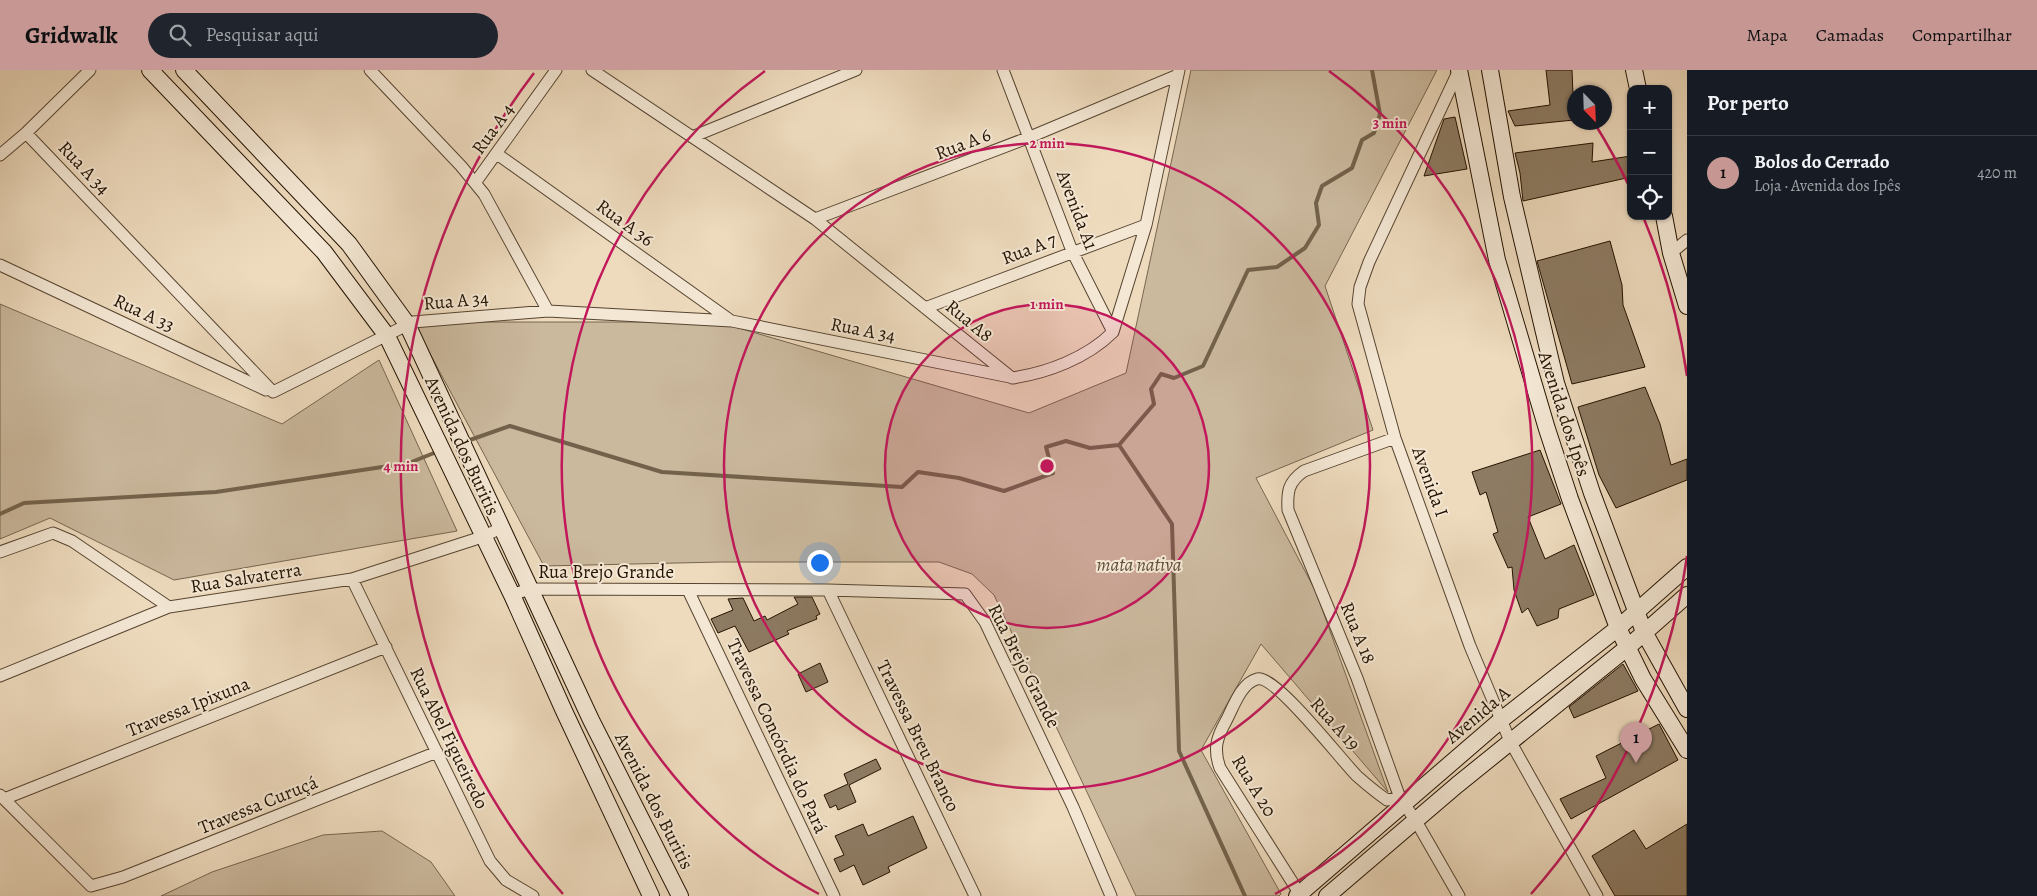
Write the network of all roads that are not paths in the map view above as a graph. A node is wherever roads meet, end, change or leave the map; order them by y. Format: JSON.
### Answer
{"nodes":[{"id":1,"x":90,"y":70,"type":"edge"},
{"id":2,"x":150,"y":70,"type":"edge"},
{"id":3,"x":184,"y":70,"type":"edge"},
{"id":4,"x":370,"y":70,"type":"edge"},
{"id":5,"x":556,"y":70,"type":"edge"},
{"id":6,"x":592,"y":70,"type":"edge"},
{"id":7,"x":856,"y":70,"type":"edge"},
{"id":8,"x":1003,"y":70,"type":"edge"},
{"id":9,"x":1459,"y":70,"type":"edge"},
{"id":10,"x":1490,"y":70,"type":"edge"},
{"id":11,"x":1634,"y":70,"type":"edge"},
{"id":12,"x":1179,"y":73,"type":"edge"},
{"id":13,"x":1637,"y":85,"type":"edge"},
{"id":14,"x":26,"y":133,"type":"junction"},
{"id":15,"x":692,"y":137,"type":"junction"},
{"id":16,"x":1030,"y":137,"type":"junction"},
{"id":17,"x":497,"y":154,"type":"junction"},
{"id":18,"x":0,"y":155,"type":"edge"},
{"id":19,"x":475,"y":183,"type":"junction"},
{"id":20,"x":815,"y":219,"type":"junction"},
{"id":21,"x":1665,"y":220,"type":"edge"},
{"id":22,"x":1146,"y":225,"type":"junction"},
{"id":23,"x":1687,"y":240,"type":"edge"},
{"id":24,"x":1072,"y":251,"type":"junction"},
{"id":25,"x":1671,"y":253,"type":"junction"},
{"id":26,"x":0,"y":265,"type":"edge"},
{"id":27,"x":1687,"y":306,"type":"edge"},
{"id":28,"x":925,"y":308,"type":"junction"},
{"id":29,"x":548,"y":311,"type":"junction"},
{"id":30,"x":732,"y":322,"type":"junction"},
{"id":31,"x":407,"y":324,"type":"junction"},
{"id":32,"x":1113,"y":332,"type":"junction"},
{"id":33,"x":387,"y":336,"type":"junction"},
{"id":34,"x":1012,"y":378,"type":"junction"},
{"id":35,"x":273,"y":392,"type":"junction"},
{"id":36,"x":1395,"y":438,"type":"junction"},
{"id":37,"x":501,"y":528,"type":"junction"},
{"id":38,"x":482,"y":537,"type":"junction"},
{"id":39,"x":0,"y":552,"type":"edge"},
{"id":40,"x":1687,"y":567,"type":"edge"},
{"id":41,"x":352,"y":579,"type":"junction"},
{"id":42,"x":529,"y":588,"type":"junction"},
{"id":43,"x":688,"y":590,"type":"junction"},
{"id":44,"x":828,"y":590,"type":"junction"},
{"id":45,"x":1687,"y":595,"type":"edge"},
{"id":46,"x":512,"y":596,"type":"junction"},
{"id":47,"x":169,"y":607,"type":"junction"},
{"id":48,"x":1637,"y":611,"type":"junction"},
{"id":49,"x":1618,"y":628,"type":"junction"},
{"id":50,"x":1644,"y":632,"type":"junction"},
{"id":51,"x":386,"y":647,"type":"junction"},
{"id":52,"x":1628,"y":647,"type":"junction"},
{"id":53,"x":0,"y":676,"type":"edge"},
{"id":54,"x":1244,"y":688,"type":"joint"},
{"id":55,"x":1687,"y":709,"type":"edge"},
{"id":56,"x":1501,"y":720,"type":"junction"},
{"id":57,"x":1510,"y":741,"type":"junction"},
{"id":58,"x":1687,"y":750,"type":"edge"},
{"id":59,"x":437,"y":752,"type":"junction"},
{"id":60,"x":2,"y":797,"type":"edge"},
{"id":61,"x":1403,"y":802,"type":"junction"},
{"id":62,"x":1416,"y":821,"type":"junction"},
{"id":63,"x":1110,"y":895,"type":"edge"},
{"id":64,"x":1299,"y":895,"type":"edge"},
{"id":65,"x":533,"y":896,"type":"edge"},
{"id":66,"x":651,"y":896,"type":"edge"},
{"id":67,"x":680,"y":896,"type":"edge"},
{"id":68,"x":834,"y":896,"type":"edge"},
{"id":69,"x":975,"y":896,"type":"edge"},
{"id":70,"x":1327,"y":896,"type":"edge"},
{"id":71,"x":1458,"y":896,"type":"edge"},
{"id":72,"x":1597,"y":896,"type":"edge"}],
"edges":[{"from":1,"to":14,"type":"street"},
{"from":2,"to":33,"type":"main road","name":"Avenida dos Buritis"},
{"from":3,"to":31,"type":"main road","name":"Avenida dos Buritis"},
{"from":4,"to":19,"type":"street"},
{"from":5,"to":17,"type":"street","name":"Rua A 4"},
{"from":6,"to":15,"type":"street","name":"Rua A8"},
{"from":7,"to":15,"type":"street"},
{"from":8,"to":16,"type":"street","name":"Avenida A1"},
{"from":9,"to":36,"type":"street","name":"Avenida I"},
{"from":9,"to":49,"type":"main road","name":"Avenida dos Ipês"},
{"from":10,"to":48,"type":"main road","name":"Avenida dos Ipês"},
{"from":11,"to":13,"type":"main road"},
{"from":12,"to":16,"type":"street","name":"Rua A 6"},
{"from":12,"to":22,"type":"street"},
{"from":14,"to":18,"type":"street"},
{"from":14,"to":35,"type":"street","name":"Rua A 34"},
{"from":15,"to":20,"type":"street","name":"Rua A8"},
{"from":16,"to":20,"type":"street","name":"Rua A 6"},
{"from":16,"to":24,"type":"street","name":"Avenida A1"},
{"from":17,"to":19,"type":"street","name":"Rua A 4"},
{"from":17,"to":30,"type":"street","name":"Rua A 36"},
{"from":19,"to":29,"type":"street"},
{"from":20,"to":28,"type":"street","name":"Rua A8"},
{"from":21,"to":25,"type":"main road"},
{"from":22,"to":24,"type":"street","name":"Rua A 7"},
{"from":22,"to":32,"type":"street"},
{"from":23,"to":25,"type":"street"},
{"from":24,"to":28,"type":"street","name":"Rua A 7"},
{"from":24,"to":32,"type":"street","name":"Avenida A1"},
{"from":25,"to":27,"type":"main road"},
{"from":26,"to":35,"type":"street","name":"Rua A 33"},
{"from":28,"to":34,"type":"street","name":"Rua A8"},
{"from":29,"to":30,"type":"street","name":"Rua A 34"},
{"from":29,"to":31,"type":"street","name":"Rua A 34"},
{"from":30,"to":34,"type":"street","name":"Rua A 34"},
{"from":31,"to":33,"type":"street","name":"Rua A 34"},
{"from":31,"to":37,"type":"main road","name":"Avenida dos Buritis"},
{"from":32,"to":34,"type":"street"},
{"from":33,"to":35,"type":"street","name":"Rua A 34"},
{"from":33,"to":38,"type":"main road","name":"Avenida dos Buritis"},
{"from":36,"to":56,"type":"street","name":"Avenida I"},
{"from":36,"to":61,"type":"street","name":"Rua A 18"},
{"from":37,"to":38,"type":"street","name":"Rua Salvaterra"},
{"from":37,"to":42,"type":"main road","name":"Avenida dos Buritis"},
{"from":38,"to":41,"type":"street","name":"Rua Salvaterra"},
{"from":38,"to":46,"type":"main road","name":"Avenida dos Buritis"},
{"from":39,"to":47,"type":"street"},
{"from":40,"to":48,"type":"main road","name":"Avenida A"},
{"from":41,"to":47,"type":"street","name":"Rua Salvaterra"},
{"from":41,"to":51,"type":"street","name":"Rua Abel Figueiredo"},
{"from":42,"to":43,"type":"street","name":"Rua Brejo Grande"},
{"from":42,"to":46,"type":"street","name":"Rua Brejo Grande"},
{"from":42,"to":67,"type":"main road","name":"Avenida dos Buritis"},
{"from":43,"to":44,"type":"street","name":"Rua Brejo Grande"},
{"from":43,"to":68,"type":"street","name":"Travessa Concórdia do Pará"},
{"from":44,"to":63,"type":"street","name":"Rua Brejo Grande"},
{"from":44,"to":69,"type":"street","name":"Travessa Breu Branco"},
{"from":45,"to":50,"type":"main road"},
{"from":46,"to":66,"type":"main road","name":"Avenida dos Buritis"},
{"from":47,"to":53,"type":"street","name":"Rua Salvaterra"},
{"from":48,"to":49,"type":"main road","name":"Avenida A"},
{"from":48,"to":50,"type":"main road","name":"Avenida dos Ipês"},
{"from":49,"to":52,"type":"main road","name":"Avenida dos Ipês"},
{"from":49,"to":56,"type":"main road","name":"Avenida A"},
{"from":50,"to":52,"type":"main road"},
{"from":50,"to":55,"type":"main road","name":"Avenida dos Ipês"},
{"from":51,"to":59,"type":"street","name":"Rua Abel Figueiredo"},
{"from":51,"to":60,"type":"street","name":"Travessa Ipixuna"},
{"from":52,"to":57,"type":"main road"},
{"from":52,"to":58,"type":"main road","name":"Avenida dos Ipês"},
{"from":54,"to":61,"type":"street","name":"Rua A 19"},
{"from":54,"to":64,"type":"street","name":"Rua A 20"},
{"from":56,"to":57,"type":"street","name":"Avenida I"},
{"from":56,"to":61,"type":"main road","name":"Avenida A"},
{"from":57,"to":62,"type":"main road"},
{"from":57,"to":72,"type":"street","name":"Avenida I"},
{"from":59,"to":60,"type":"street","name":"Travessa Curuçá"},
{"from":59,"to":65,"type":"street","name":"Rua Abel Figueiredo"},
{"from":61,"to":62,"type":"street","name":"Rua A 18"},
{"from":61,"to":64,"type":"main road","name":"Avenida A"},
{"from":62,"to":70,"type":"main road"},
{"from":62,"to":71,"type":"street","name":"Rua A 18"}]}
